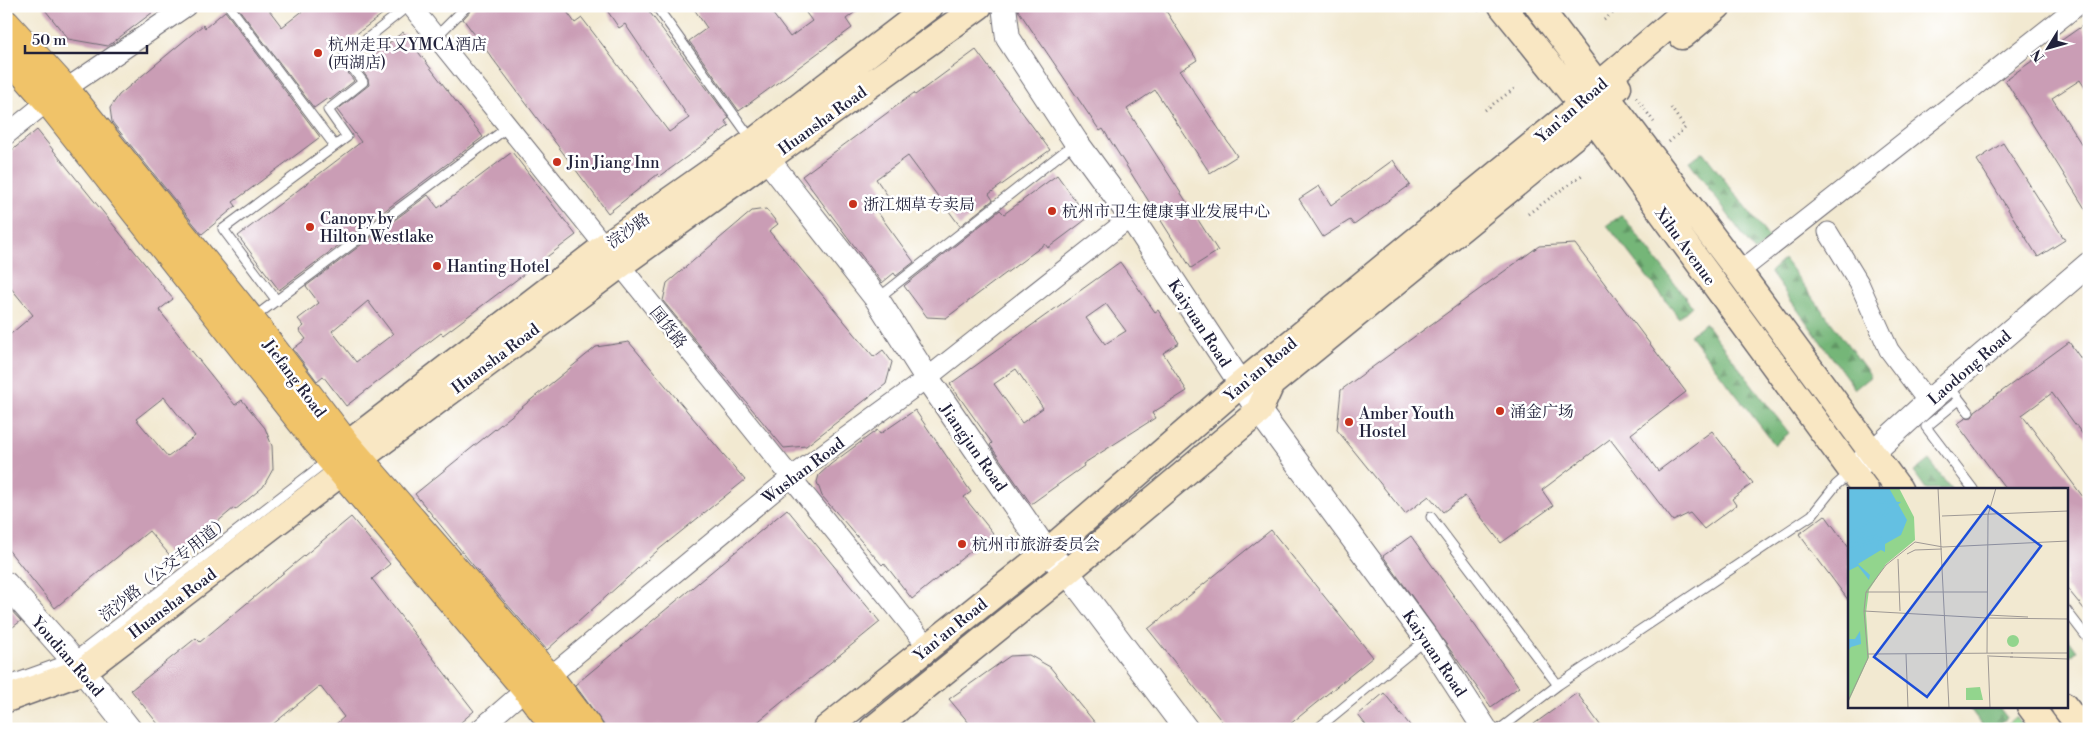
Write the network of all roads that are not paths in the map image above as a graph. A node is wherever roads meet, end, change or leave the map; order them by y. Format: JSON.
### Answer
{"nodes":[{"id":1,"x":187,"y":6,"type":"edge"},
{"id":2,"x":230,"y":6,"type":"edge"},
{"id":3,"x":409,"y":6,"type":"edge"},
{"id":4,"x":467,"y":6,"type":"edge"},
{"id":5,"x":656,"y":6,"type":"edge"},
{"id":6,"x":930,"y":6,"type":"edge"},
{"id":7,"x":1004,"y":6,"type":"edge"},
{"id":8,"x":1502,"y":6,"type":"edge"},
{"id":9,"x":1538,"y":6,"type":"edge"},
{"id":10,"x":1692,"y":6,"type":"edge"},
{"id":11,"x":1718,"y":6,"type":"edge"},
{"id":12,"x":976,"y":7,"type":"edge"},
{"id":13,"x":2070,"y":8,"type":"edge"},
{"id":14,"x":2089,"y":14,"type":"edge"},
{"id":15,"x":6,"y":24,"type":"edge"},
{"id":16,"x":436,"y":37,"type":"junction"},
{"id":17,"x":6,"y":53,"type":"edge"},
{"id":18,"x":1603,"y":91,"type":"junction"},
{"id":19,"x":56,"y":95,"type":"junction"},
{"id":20,"x":1587,"y":112,"type":"junction"},
{"id":21,"x":508,"y":127,"type":"junction"},
{"id":22,"x":6,"y":135,"type":"edge"},
{"id":23,"x":1076,"y":142,"type":"junction"},
{"id":24,"x":335,"y":146,"type":"junction"},
{"id":25,"x":761,"y":151,"type":"junction"},
{"id":26,"x":1131,"y":217,"type":"junction"},
{"id":27,"x":1828,"y":232,"type":"dead end"},
{"id":28,"x":612,"y":256,"type":"junction"},
{"id":29,"x":2089,"y":264,"type":"edge"},
{"id":30,"x":1739,"y":272,"type":"junction"},
{"id":31,"x":877,"y":299,"type":"junction"},
{"id":32,"x":277,"y":301,"type":"junction"},
{"id":33,"x":251,"y":320,"type":"junction"},
{"id":34,"x":927,"y":378,"type":"junction"},
{"id":35,"x":1240,"y":384,"type":"junction"},
{"id":36,"x":1954,"y":392,"type":"junction"},
{"id":37,"x":1928,"y":402,"type":"junction"},
{"id":38,"x":1258,"y":411,"type":"junction"},
{"id":39,"x":1969,"y":412,"type":"dead end"},
{"id":40,"x":1872,"y":454,"type":"junction"},
{"id":41,"x":344,"y":458,"type":"junction"},
{"id":42,"x":790,"y":478,"type":"junction"},
{"id":43,"x":1859,"y":480,"type":"edge"},
{"id":44,"x":1898,"y":488,"type":"edge"},
{"id":45,"x":1972,"y":488,"type":"edge"},
{"id":46,"x":1431,"y":517,"type":"dead end"},
{"id":47,"x":1047,"y":552,"type":"junction"},
{"id":48,"x":1067,"y":572,"type":"junction"},
{"id":49,"x":6,"y":584,"type":"edge"},
{"id":50,"x":2068,"y":613,"type":"edge"},
{"id":51,"x":1427,"y":639,"type":"junction"},
{"id":52,"x":2089,"y":640,"type":"edge"},
{"id":53,"x":928,"y":647,"type":"junction"},
{"id":54,"x":78,"y":665,"type":"junction"},
{"id":55,"x":6,"y":682,"type":"edge"},
{"id":56,"x":538,"y":683,"type":"junction"},
{"id":57,"x":1558,"y":685,"type":"junction"},
{"id":58,"x":6,"y":699,"type":"edge"},
{"id":59,"x":2031,"y":708,"type":"edge"},
{"id":60,"x":2066,"y":708,"type":"edge"},
{"id":61,"x":129,"y":729,"type":"edge"},
{"id":62,"x":480,"y":729,"type":"edge"},
{"id":63,"x":557,"y":729,"type":"edge"},
{"id":64,"x":588,"y":729,"type":"edge"},
{"id":65,"x":826,"y":729,"type":"edge"},
{"id":66,"x":873,"y":729,"type":"edge"},
{"id":67,"x":1186,"y":729,"type":"edge"},
{"id":68,"x":1317,"y":729,"type":"edge"},
{"id":69,"x":1485,"y":729,"type":"edge"},
{"id":70,"x":1500,"y":729,"type":"edge"},
{"id":71,"x":2047,"y":729,"type":"edge"},
{"id":72,"x":2082,"y":729,"type":"edge"}],
"edges":[{"from":1,"to":19,"type":"street"},
{"from":2,"to":24,"type":"lane"},
{"from":3,"to":16,"type":"street","name":"国货路"},
{"from":3,"to":24,"type":"lane"},
{"from":4,"to":16,"type":"lane"},
{"from":5,"to":25,"type":"lane"},
{"from":6,"to":25,"type":"main road","name":"浣沙路"},
{"from":7,"to":23,"type":"street","name":"Kaiyuan Road"},
{"from":8,"to":20,"type":"main road","name":"Xihu Avenue"},
{"from":9,"to":18,"type":"main road","name":"Xihu Avenue"},
{"from":10,"to":18,"type":"main road","name":"Yan'an Road"},
{"from":11,"to":18,"type":"main road","name":"Yan'an Road"},
{"from":12,"to":25,"type":"main road","name":"Huansha Road"},
{"from":13,"to":14,"type":"street"},
{"from":13,"to":30,"type":"street"},
{"from":15,"to":19,"type":"main road","name":"Jiefang Road"},
{"from":16,"to":21,"type":"street","name":"国货路"},
{"from":17,"to":19,"type":"main road","name":"Jiefang Road"},
{"from":18,"to":20,"type":"main road","name":"Yan'an Road"},
{"from":18,"to":30,"type":"main road","name":"Xihu Avenue"},
{"from":19,"to":22,"type":"street"},
{"from":19,"to":33,"type":"main road","name":"Jiefang Road"},
{"from":19,"to":41,"type":"main road","name":"Jiefang Road"},
{"from":20,"to":35,"type":"main road","name":"Yan'an Road"},
{"from":20,"to":38,"type":"main road","name":"Yan'an Road"},
{"from":20,"to":43,"type":"main road","name":"Xihu Avenue"},
{"from":21,"to":28,"type":"street","name":"国货路"},
{"from":21,"to":32,"type":"lane"},
{"from":23,"to":26,"type":"street","name":"Kaiyuan Road"},
{"from":23,"to":31,"type":"lane"},
{"from":24,"to":32,"type":"lane"},
{"from":25,"to":28,"type":"main road","name":"浣沙路"},
{"from":25,"to":31,"type":"street","name":"Jiangjun Road"},
{"from":26,"to":34,"type":"street","name":"Wushan Road"},
{"from":26,"to":35,"type":"street","name":"Kaiyuan Road"},
{"from":27,"to":37,"type":"street"},
{"from":28,"to":41,"type":"main road","name":"Huansha Road"},
{"from":28,"to":42,"type":"street","name":"国货路"},
{"from":29,"to":36,"type":"street","name":"Laodong Road"},
{"from":30,"to":40,"type":"main road","name":"Xihu Avenue"},
{"from":31,"to":34,"type":"street","name":"Jiangjun Road"},
{"from":32,"to":33,"type":"lane"},
{"from":33,"to":41,"type":"main road","name":"Jiefang Road"},
{"from":34,"to":42,"type":"street","name":"Wushan Road"},
{"from":34,"to":47,"type":"street","name":"Jiangjun Road"},
{"from":35,"to":38,"type":"street","name":"Kaiyuan Road"},
{"from":35,"to":47,"type":"main road","name":"Yan'an Road"},
{"from":36,"to":37,"type":"street","name":"Laodong Road"},
{"from":36,"to":39,"type":"lane"},
{"from":36,"to":45,"type":"lane"},
{"from":37,"to":40,"type":"street","name":"Laodong Road"},
{"from":38,"to":48,"type":"main road","name":"Yan'an Road"},
{"from":38,"to":51,"type":"street","name":"Kaiyuan Road"},
{"from":40,"to":43,"type":"street","name":"Laodong Road"},
{"from":40,"to":44,"type":"main road","name":"Xihu Avenue"},
{"from":41,"to":54,"type":"main road","name":"Huansha Road"},
{"from":41,"to":56,"type":"main road","name":"Jiefang Road"},
{"from":42,"to":53,"type":"street","name":"国货路"},
{"from":42,"to":56,"type":"street","name":"Wushan Road"},
{"from":43,"to":57,"type":"lane"},
{"from":46,"to":57,"type":"lane"},
{"from":47,"to":48,"type":"street","name":"Jiangjun Road"},
{"from":47,"to":53,"type":"main road","name":"Yan'an Road"},
{"from":48,"to":66,"type":"main road","name":"Yan'an Road"},
{"from":48,"to":67,"type":"street","name":"Jiangjun Road"},
{"from":49,"to":54,"type":"street","name":"Youdian Road"},
{"from":50,"to":52,"type":"lane"},
{"from":51,"to":68,"type":"lane"},
{"from":51,"to":69,"type":"street","name":"Kaiyuan Road"},
{"from":53,"to":65,"type":"main road","name":"Yan'an Road"},
{"from":54,"to":55,"type":"lane"},
{"from":54,"to":58,"type":"main road","name":"Huansha Road"},
{"from":54,"to":61,"type":"street","name":"Youdian Road"},
{"from":56,"to":62,"type":"street","name":"Wushan Road"},
{"from":56,"to":63,"type":"main road","name":"Jiefang Road"},
{"from":56,"to":64,"type":"main road","name":"Jiefang Road"},
{"from":57,"to":70,"type":"lane"},
{"from":59,"to":71,"type":"main road"},
{"from":60,"to":72,"type":"main road"}]}
